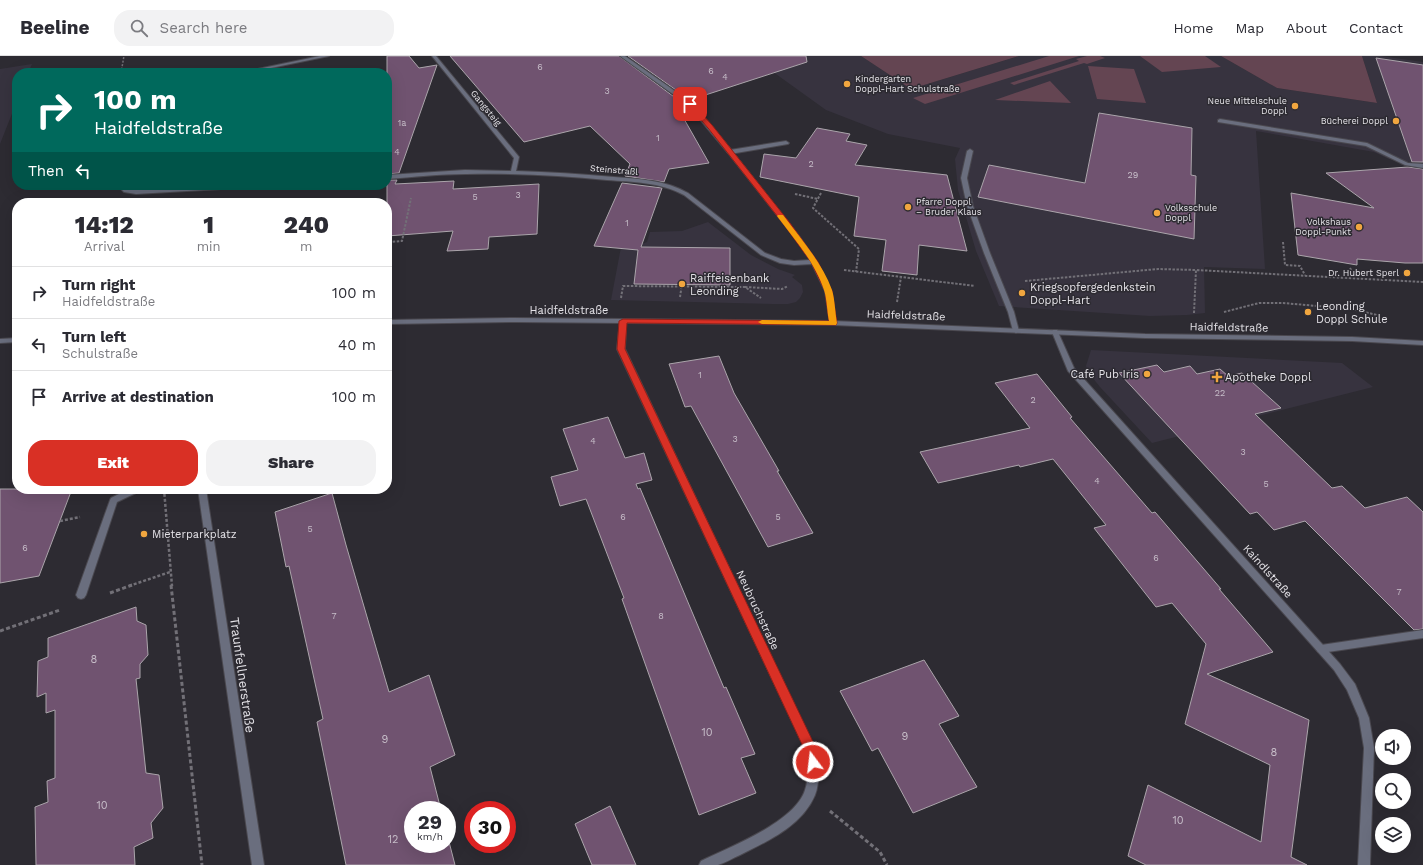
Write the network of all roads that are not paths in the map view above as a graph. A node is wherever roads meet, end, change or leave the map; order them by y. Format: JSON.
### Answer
{"nodes":[{"id":1,"x":328,"y":56,"type":"edge"},
{"id":2,"x":434,"y":56,"type":"edge"},
{"id":3,"x":622,"y":56,"type":"edge"},
{"id":4,"x":266,"y":68,"type":"edge"},
{"id":5,"x":1220,"y":121,"type":"dead end"},
{"id":6,"x":786,"y":143,"type":"dead end"},
{"id":7,"x":970,"y":151,"type":"dead end"},
{"id":8,"x":730,"y":152,"type":"junction"},
{"id":9,"x":1423,"y":166,"type":"edge"},
{"id":10,"x":513,"y":172,"type":"junction"},
{"id":11,"x":392,"y":177,"type":"edge"},
{"id":12,"x":125,"y":190,"type":"edge"},
{"id":13,"x":170,"y":190,"type":"edge"},
{"id":14,"x":814,"y":262,"type":"junction"},
{"id":15,"x":623,"y":321,"type":"junction"},
{"id":16,"x":392,"y":322,"type":"edge"},
{"id":17,"x":833,"y":323,"type":"junction"},
{"id":18,"x":1016,"y":330,"type":"junction"},
{"id":19,"x":1055,"y":332,"type":"junction"},
{"id":20,"x":12,"y":340,"type":"edge"},
{"id":21,"x":0,"y":341,"type":"edge"},
{"id":22,"x":1423,"y":343,"type":"edge"},
{"id":23,"x":127,"y":494,"type":"edge"},
{"id":24,"x":203,"y":494,"type":"edge"},
{"id":25,"x":81,"y":595,"type":"dead end"},
{"id":26,"x":1423,"y":634,"type":"edge"},
{"id":27,"x":1321,"y":649,"type":"junction"},
{"id":28,"x":258,"y":865,"type":"edge"},
{"id":29,"x":705,"y":865,"type":"edge"},
{"id":30,"x":1364,"y":865,"type":"edge"}],
"edges":[{"from":1,"to":4,"type":"street"},
{"from":2,"to":10,"type":"street","name":"Gangsteig"},
{"from":3,"to":8,"type":"street"},
{"from":5,"to":9,"type":"street"},
{"from":6,"to":8,"type":"street"},
{"from":7,"to":18,"type":"street"},
{"from":8,"to":14,"type":"street"},
{"from":10,"to":11,"type":"street","name":"Steinstraßl"},
{"from":10,"to":14,"type":"street","name":"Steinstraßl"},
{"from":12,"to":13,"type":"street"},
{"from":14,"to":17,"type":"street"},
{"from":15,"to":16,"type":"street","name":"Haidfeldstraße"},
{"from":15,"to":17,"type":"street","name":"Haidfeldstraße"},
{"from":15,"to":29,"type":"street","name":"Neubruchstraße"},
{"from":17,"to":18,"type":"street","name":"Haidfeldstraße"},
{"from":18,"to":19,"type":"street","name":"Haidfeldstraße"},
{"from":19,"to":22,"type":"street","name":"Haidfeldstraße"},
{"from":19,"to":27,"type":"street","name":"Kaindlstraße"},
{"from":20,"to":21,"type":"street"},
{"from":23,"to":25,"type":"street"},
{"from":24,"to":28,"type":"street","name":"Traunfellnerstraße"},
{"from":26,"to":27,"type":"street"},
{"from":27,"to":30,"type":"street","name":"Kaindlstraße"}]}
